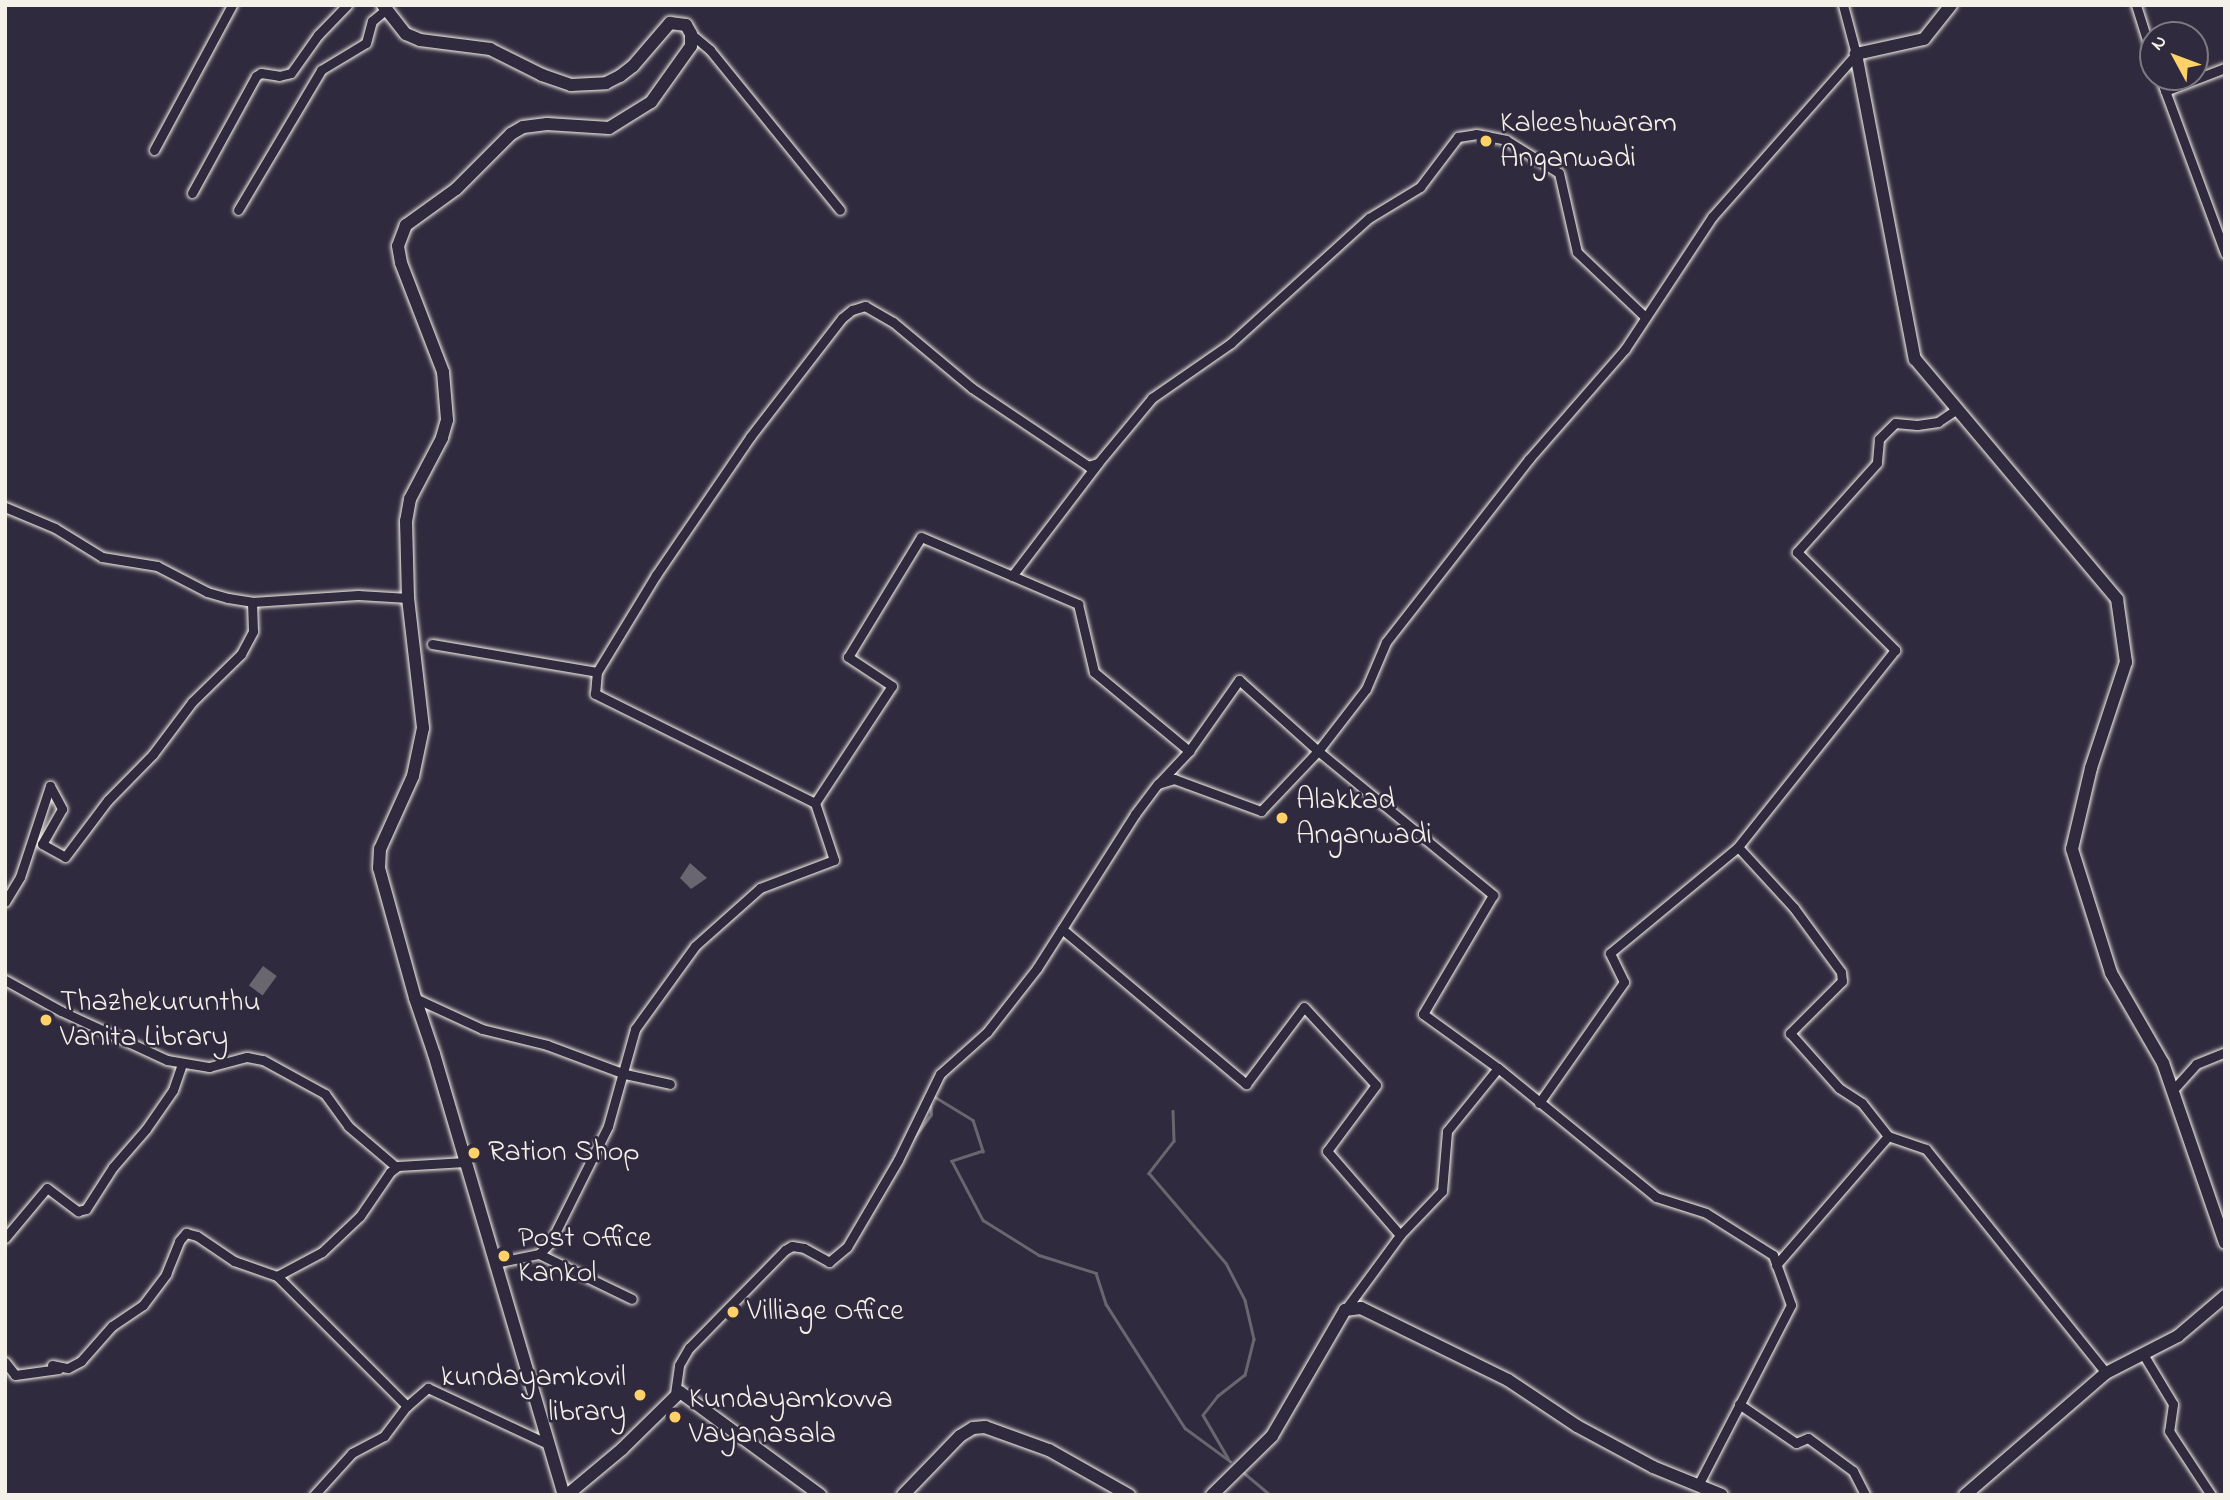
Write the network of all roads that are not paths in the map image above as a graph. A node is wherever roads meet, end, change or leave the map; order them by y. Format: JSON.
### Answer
{"nodes":[{"id":1,"x":232,"y":5,"type":"edge"},
{"id":2,"x":347,"y":5,"type":"edge"},
{"id":3,"x":1843,"y":5,"type":"edge"},
{"id":4,"x":1951,"y":5,"type":"edge"},
{"id":5,"x":384,"y":7,"type":"edge"},
{"id":6,"x":691,"y":34,"type":"junction"},
{"id":7,"x":1856,"y":54,"type":"junction"},
{"id":8,"x":2165,"y":91,"type":"edge"},
{"id":9,"x":154,"y":150,"type":"dead end"},
{"id":10,"x":192,"y":193,"type":"dead end"},
{"id":11,"x":238,"y":210,"type":"dead end"},
{"id":12,"x":840,"y":210,"type":"dead end"},
{"id":13,"x":2225,"y":253,"type":"edge"},
{"id":14,"x":1644,"y":316,"type":"junction"},
{"id":15,"x":1957,"y":409,"type":"junction"},
{"id":16,"x":1098,"y":463,"type":"junction"},
{"id":17,"x":5,"y":507,"type":"edge"},
{"id":18,"x":1012,"y":576,"type":"junction"},
{"id":19,"x":408,"y":598,"type":"junction"},
{"id":20,"x":252,"y":603,"type":"junction"},
{"id":21,"x":432,"y":644,"type":"dead end"},
{"id":22,"x":597,"y":672,"type":"junction"},
{"id":23,"x":1189,"y":751,"type":"junction"},
{"id":24,"x":1318,"y":751,"type":"junction"},
{"id":25,"x":1158,"y":784,"type":"junction"},
{"id":26,"x":815,"y":803,"type":"junction"},
{"id":27,"x":1738,"y":847,"type":"junction"},
{"id":28,"x":5,"y":902,"type":"edge"},
{"id":29,"x":1062,"y":929,"type":"junction"},
{"id":30,"x":5,"y":980,"type":"edge"},
{"id":31,"x":415,"y":998,"type":"junction"},
{"id":32,"x":2225,"y":1052,"type":"edge"},
{"id":33,"x":182,"y":1064,"type":"junction"},
{"id":34,"x":1498,"y":1068,"type":"junction"},
{"id":35,"x":625,"y":1074,"type":"junction"},
{"id":36,"x":670,"y":1084,"type":"dead end"},
{"id":37,"x":2172,"y":1091,"type":"junction"},
{"id":38,"x":1539,"y":1103,"type":"junction"},
{"id":39,"x":1888,"y":1136,"type":"junction"},
{"id":40,"x":465,"y":1162,"type":"junction"},
{"id":41,"x":396,"y":1167,"type":"junction"},
{"id":42,"x":1401,"y":1235,"type":"junction"},
{"id":43,"x":5,"y":1238,"type":"edge"},
{"id":44,"x":2225,"y":1243,"type":"edge"},
{"id":45,"x":539,"y":1254,"type":"junction"},
{"id":46,"x":495,"y":1263,"type":"junction"},
{"id":47,"x":1776,"y":1265,"type":"junction"},
{"id":48,"x":277,"y":1276,"type":"junction"},
{"id":49,"x":2225,"y":1296,"type":"edge"},
{"id":50,"x":632,"y":1299,"type":"dead end"},
{"id":51,"x":1345,"y":1310,"type":"junction"},
{"id":52,"x":2143,"y":1354,"type":"junction"},
{"id":53,"x":5,"y":1362,"type":"edge"},
{"id":54,"x":52,"y":1364,"type":"dead end"},
{"id":55,"x":68,"y":1368,"type":"junction"},
{"id":56,"x":2106,"y":1373,"type":"junction"},
{"id":57,"x":675,"y":1394,"type":"junction"},
{"id":58,"x":1739,"y":1404,"type":"junction"},
{"id":59,"x":407,"y":1406,"type":"junction"},
{"id":60,"x":546,"y":1443,"type":"junction"},
{"id":61,"x":1698,"y":1485,"type":"junction"},
{"id":62,"x":314,"y":1495,"type":"edge"},
{"id":63,"x":566,"y":1495,"type":"edge"},
{"id":64,"x":820,"y":1495,"type":"edge"},
{"id":65,"x":903,"y":1495,"type":"edge"},
{"id":66,"x":1129,"y":1495,"type":"edge"},
{"id":67,"x":1212,"y":1495,"type":"edge"},
{"id":68,"x":1722,"y":1495,"type":"edge"},
{"id":69,"x":1865,"y":1495,"type":"edge"},
{"id":70,"x":1965,"y":1495,"type":"edge"},
{"id":71,"x":2211,"y":1495,"type":"edge"}],
"edges":[{"from":1,"to":9,"type":"street"},
{"from":2,"to":10,"type":"street"},
{"from":3,"to":7,"type":"street"},
{"from":4,"to":7,"type":"street"},
{"from":5,"to":6,"type":"street"},
{"from":5,"to":11,"type":"street"},
{"from":6,"to":12,"type":"street"},
{"from":6,"to":19,"type":"street"},
{"from":7,"to":14,"type":"street"},
{"from":7,"to":15,"type":"street"},
{"from":8,"to":13,"type":"street"},
{"from":14,"to":16,"type":"street"},
{"from":14,"to":24,"type":"street"},
{"from":15,"to":27,"type":"street"},
{"from":15,"to":37,"type":"street"},
{"from":16,"to":18,"type":"street"},
{"from":16,"to":22,"type":"street"},
{"from":17,"to":20,"type":"street"},
{"from":18,"to":23,"type":"street"},
{"from":18,"to":26,"type":"street"},
{"from":19,"to":20,"type":"street"},
{"from":19,"to":31,"type":"street"},
{"from":20,"to":28,"type":"street"},
{"from":21,"to":22,"type":"street"},
{"from":22,"to":26,"type":"street"},
{"from":23,"to":24,"type":"street"},
{"from":23,"to":25,"type":"street"},
{"from":24,"to":25,"type":"street"},
{"from":24,"to":34,"type":"street"},
{"from":25,"to":29,"type":"street"},
{"from":26,"to":35,"type":"street"},
{"from":27,"to":38,"type":"street"},
{"from":27,"to":39,"type":"street"},
{"from":29,"to":42,"type":"street"},
{"from":29,"to":57,"type":"street"},
{"from":30,"to":33,"type":"street"},
{"from":31,"to":35,"type":"street"},
{"from":31,"to":40,"type":"street"},
{"from":32,"to":37,"type":"street"},
{"from":33,"to":41,"type":"street"},
{"from":33,"to":43,"type":"street"},
{"from":34,"to":38,"type":"street"},
{"from":34,"to":42,"type":"street"},
{"from":35,"to":36,"type":"street"},
{"from":35,"to":45,"type":"street"},
{"from":37,"to":44,"type":"street"},
{"from":38,"to":47,"type":"street"},
{"from":39,"to":47,"type":"street"},
{"from":39,"to":56,"type":"street"},
{"from":40,"to":41,"type":"street"},
{"from":40,"to":46,"type":"street"},
{"from":41,"to":48,"type":"street"},
{"from":42,"to":51,"type":"street"},
{"from":45,"to":46,"type":"street"},
{"from":45,"to":50,"type":"street"},
{"from":46,"to":60,"type":"street"},
{"from":47,"to":58,"type":"street"},
{"from":48,"to":55,"type":"street"},
{"from":48,"to":59,"type":"street"},
{"from":49,"to":52,"type":"street"},
{"from":51,"to":61,"type":"street"},
{"from":51,"to":67,"type":"street"},
{"from":52,"to":56,"type":"street"},
{"from":52,"to":71,"type":"street"},
{"from":53,"to":55,"type":"street"},
{"from":54,"to":55,"type":"street"},
{"from":56,"to":70,"type":"street"},
{"from":57,"to":63,"type":"street"},
{"from":57,"to":64,"type":"street"},
{"from":58,"to":61,"type":"street"},
{"from":58,"to":69,"type":"street"},
{"from":59,"to":60,"type":"street"},
{"from":59,"to":62,"type":"street"},
{"from":60,"to":63,"type":"street"},
{"from":61,"to":68,"type":"street"},
{"from":65,"to":66,"type":"street"}]}
